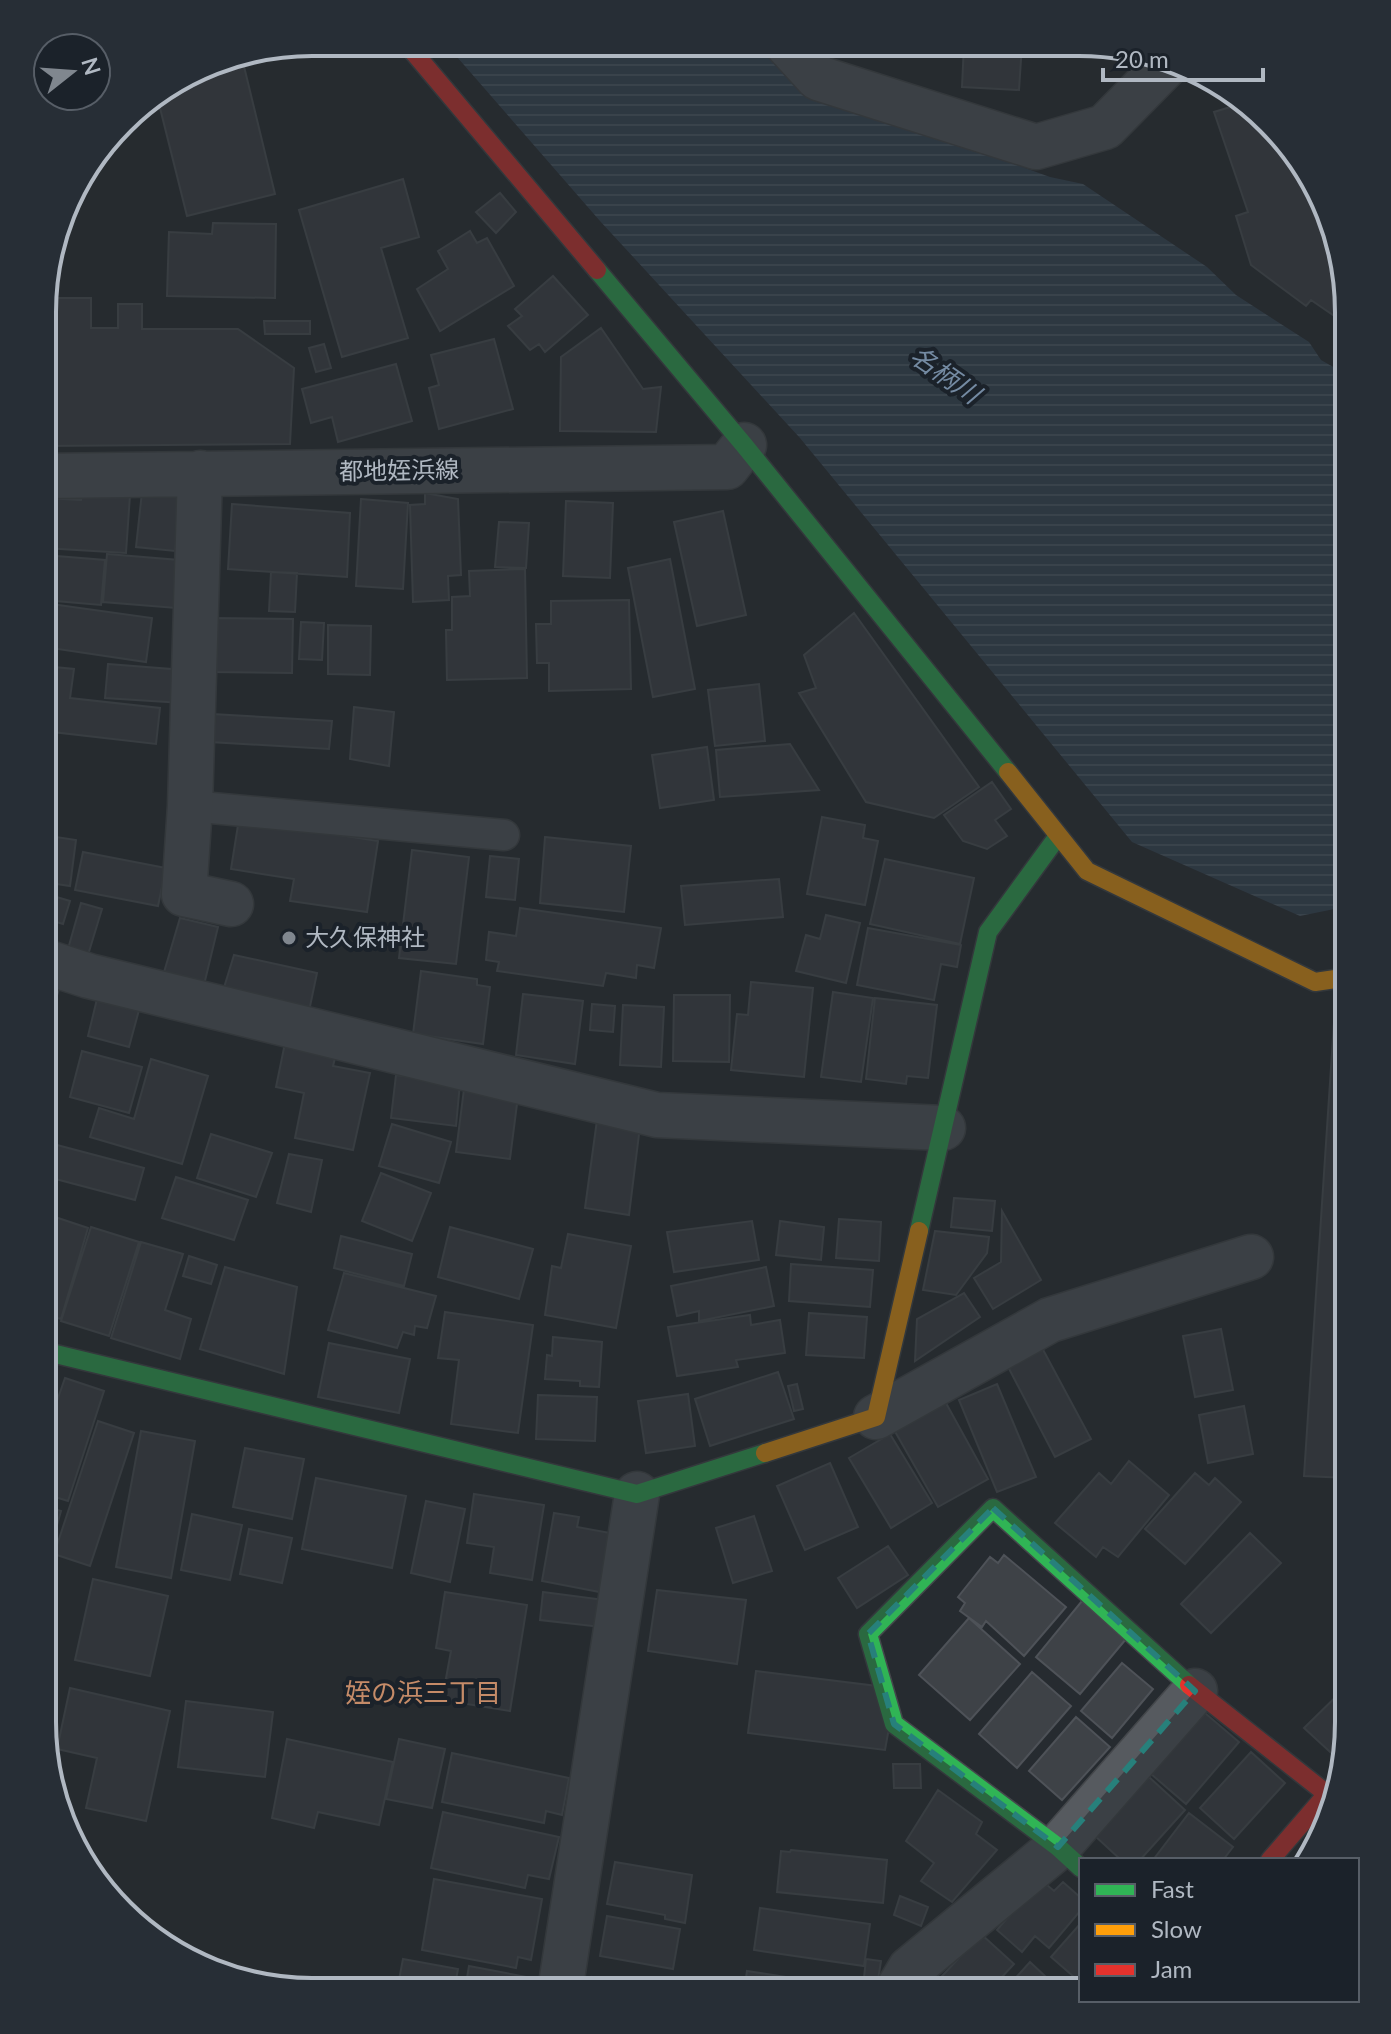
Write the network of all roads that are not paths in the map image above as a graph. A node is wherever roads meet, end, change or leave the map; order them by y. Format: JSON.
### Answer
{"nodes":[{"id":1,"x":798,"y":56,"type":"edge"},
{"id":2,"x":417,"y":57,"type":"edge"},
{"id":3,"x":1161,"y":70,"type":"edge"},
{"id":4,"x":744,"y":445,"type":"junction"},
{"id":5,"x":200,"y":473,"type":"junction"},
{"id":6,"x":56,"y":476,"type":"edge"},
{"id":7,"x":190,"y":806,"type":"junction"},
{"id":8,"x":504,"y":835,"type":"dead end"},
{"id":9,"x":1058,"y":836,"type":"junction"},
{"id":10,"x":231,"y":904,"type":"dead end"},
{"id":11,"x":56,"y":965,"type":"edge"},
{"id":12,"x":1335,"y":979,"type":"edge"},
{"id":13,"x":943,"y":1128,"type":"junction"},
{"id":14,"x":1251,"y":1257,"type":"dead end"},
{"id":15,"x":56,"y":1354,"type":"edge"},
{"id":16,"x":876,"y":1417,"type":"junction"},
{"id":17,"x":637,"y":1494,"type":"junction"},
{"id":18,"x":1195,"y":1691,"type":"junction"},
{"id":19,"x":1324,"y":1792,"type":"edge"},
{"id":20,"x":1322,"y":1799,"type":"edge"},
{"id":21,"x":1069,"y":1858,"type":"edge"},
{"id":22,"x":1272,"y":1858,"type":"edge"},
{"id":23,"x":562,"y":1978,"type":"edge"},
{"id":24,"x":905,"y":1978,"type":"edge"}],
"edges":[{"from":1,"to":3,"type":"street"},
{"from":2,"to":4,"type":"street"},
{"from":4,"to":5,"type":"street","name":"都地姪浜線"},
{"from":4,"to":9,"type":"street"},
{"from":5,"to":6,"type":"street","name":"都地姪浜線"},
{"from":5,"to":7,"type":"street"},
{"from":7,"to":8,"type":"lane"},
{"from":7,"to":10,"type":"street"},
{"from":9,"to":12,"type":"street"},
{"from":9,"to":13,"type":"street"},
{"from":11,"to":13,"type":"street"},
{"from":13,"to":16,"type":"street"},
{"from":14,"to":16,"type":"street"},
{"from":15,"to":17,"type":"street"},
{"from":16,"to":17,"type":"street"},
{"from":17,"to":23,"type":"street"},
{"from":18,"to":19,"type":"street"},
{"from":18,"to":21,"type":"street"},
{"from":18,"to":21,"type":"street"},
{"from":20,"to":22,"type":"street"},
{"from":21,"to":24,"type":"street"}]}
